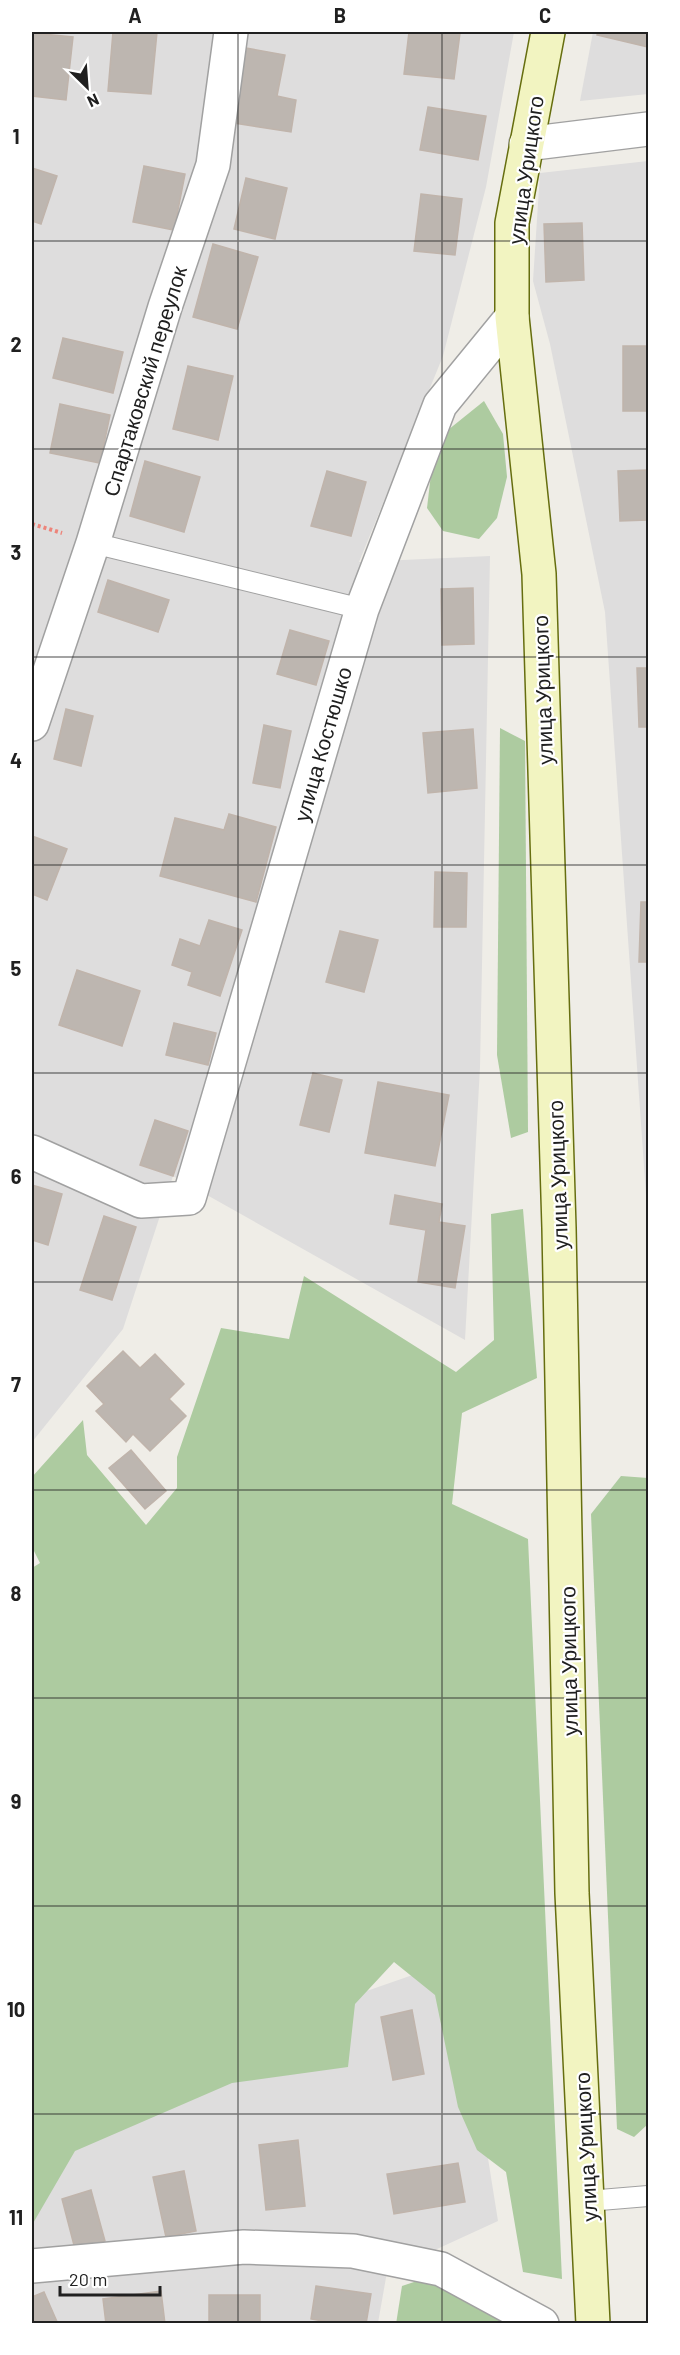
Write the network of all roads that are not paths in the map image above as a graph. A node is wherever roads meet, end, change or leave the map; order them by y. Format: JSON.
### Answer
{"nodes":[{"id":1,"x":231,"y":32,"type":"edge"},
{"id":2,"x":548,"y":32,"type":"edge"},
{"id":3,"x":648,"y":129,"type":"edge"},
{"id":4,"x":525,"y":144,"type":"junction"},
{"id":5,"x":512,"y":317,"type":"junction"},
{"id":6,"x":93,"y":543,"type":"junction"},
{"id":7,"x":362,"y":609,"type":"junction"},
{"id":8,"x":32,"y":724,"type":"edge"},
{"id":9,"x":32,"y":1152,"type":"edge"},
{"id":10,"x":648,"y":2196,"type":"edge"},
{"id":11,"x":588,"y":2201,"type":"junction"},
{"id":12,"x":32,"y":2266,"type":"edge"},
{"id":13,"x":542,"y":2324,"type":"edge"},
{"id":14,"x":593,"y":2324,"type":"edge"}],
"edges":[{"from":1,"to":6,"type":"street","name":"Спартаковский переулок"},
{"from":2,"to":4,"type":"main road","name":"улица Урицкого"},
{"from":3,"to":4,"type":"street"},
{"from":4,"to":5,"type":"main road","name":"улица Урицкого"},
{"from":5,"to":7,"type":"street","name":"улица Костюшко"},
{"from":5,"to":11,"type":"main road","name":"улица Урицкого"},
{"from":6,"to":7,"type":"lane"},
{"from":6,"to":8,"type":"street","name":"Спартаковский переулок"},
{"from":7,"to":9,"type":"street","name":"улица Костюшко"},
{"from":10,"to":11,"type":"lane"},
{"from":11,"to":14,"type":"main road","name":"улица Урицкого"},
{"from":12,"to":13,"type":"street"}]}
